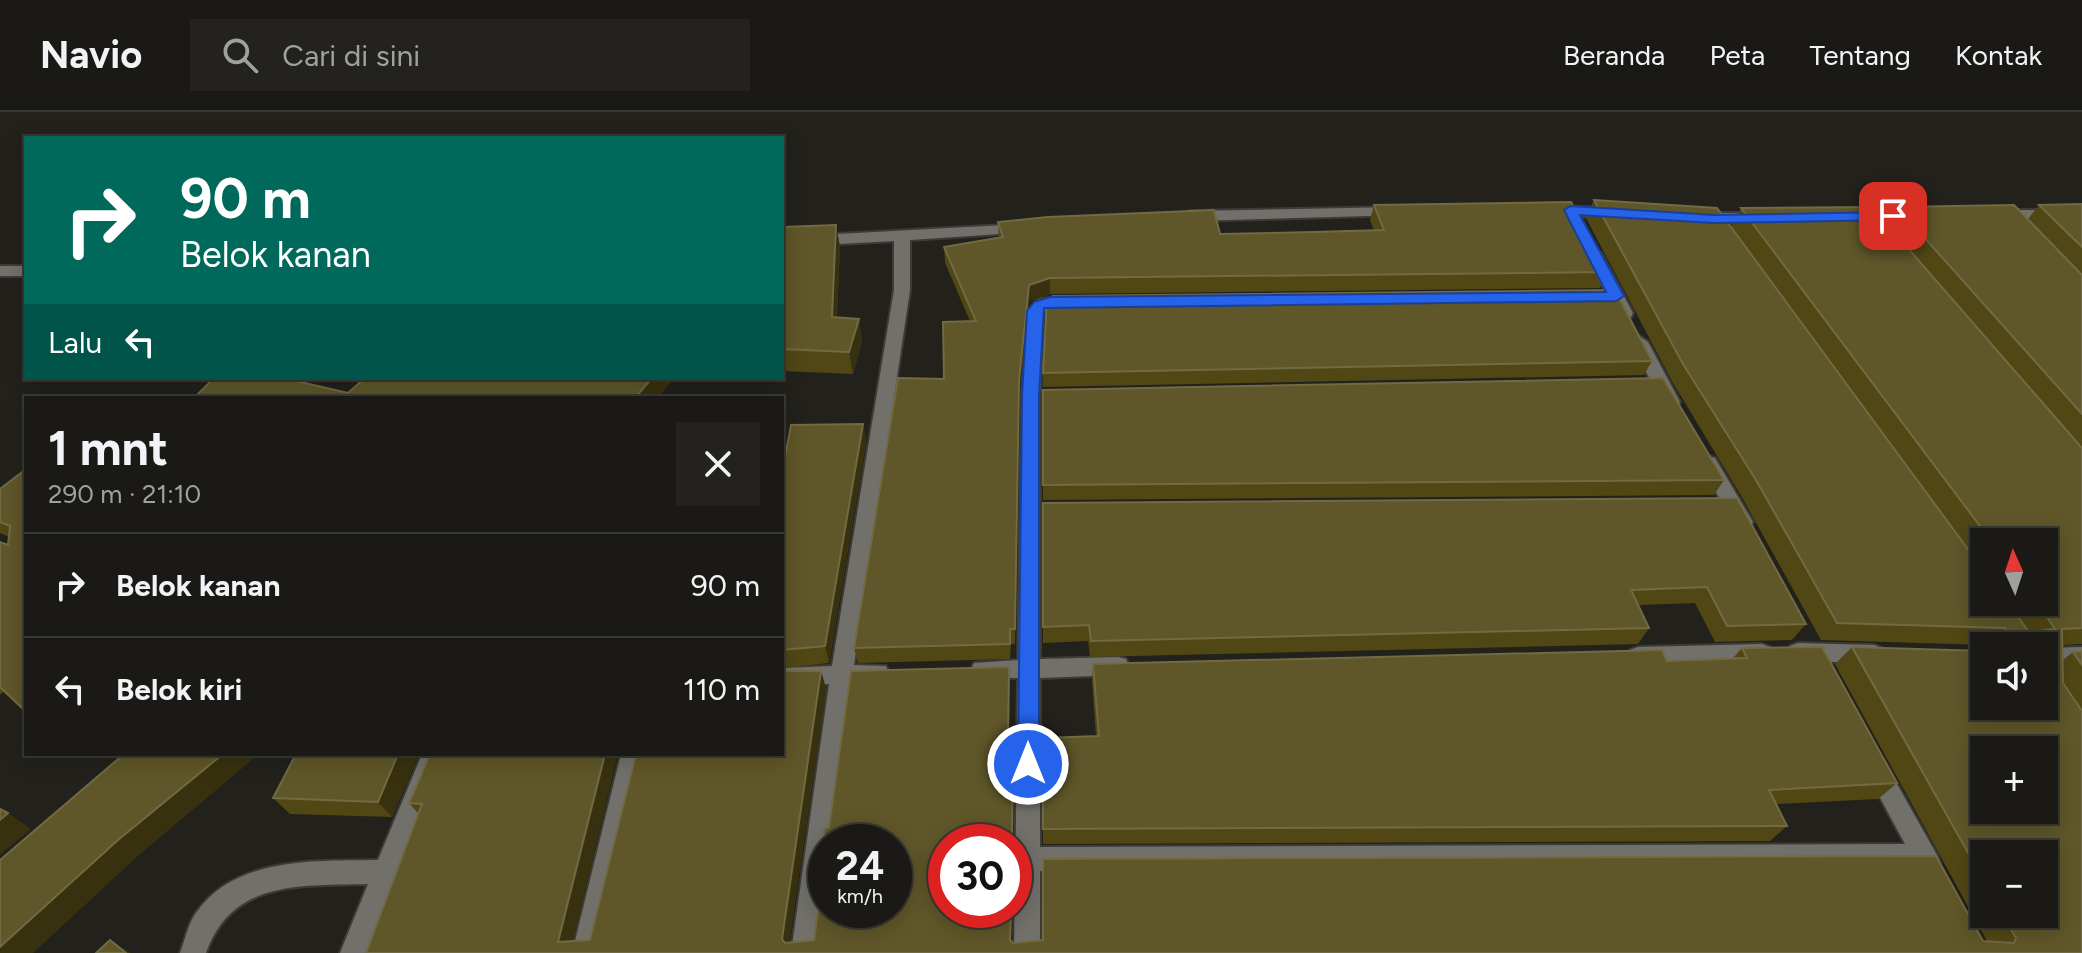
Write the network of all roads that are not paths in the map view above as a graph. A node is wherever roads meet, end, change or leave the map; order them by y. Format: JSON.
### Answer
{"nodes":[{"id":1,"x":1571,"y":210,"type":"junction"},
{"id":2,"x":1540,"y":211,"type":"edge"},
{"id":3,"x":1416,"y":212,"type":"edge"},
{"id":4,"x":1634,"y":214,"type":"edge"},
{"id":5,"x":2082,"y":215,"type":"edge"},
{"id":6,"x":1865,"y":216,"type":"junction"},
{"id":7,"x":1942,"y":216,"type":"edge"},
{"id":8,"x":1682,"y":217,"type":"edge"},
{"id":9,"x":1834,"y":217,"type":"edge"},
{"id":10,"x":1169,"y":218,"type":"edge"},
{"id":11,"x":1773,"y":218,"type":"edge"},
{"id":12,"x":2003,"y":219,"type":"edge"},
{"id":13,"x":1043,"y":227,"type":"edge"},
{"id":14,"x":902,"y":237,"type":"junction"},
{"id":15,"x":1883,"y":238,"type":"edge"},
{"id":16,"x":784,"y":242,"type":"edge"},
{"id":17,"x":0,"y":271,"type":"edge"},
{"id":18,"x":24,"y":271,"type":"edge"},
{"id":19,"x":1097,"y":302,"type":"edge"},
{"id":20,"x":1685,"y":424,"type":"edge"},
{"id":21,"x":1701,"y":451,"type":"edge"},
{"id":22,"x":1701,"y":505,"type":"edge"},
{"id":23,"x":1733,"y":505,"type":"junction"},
{"id":24,"x":1755,"y":545,"type":"edge"},
{"id":25,"x":1798,"y":625,"type":"edge"},
{"id":26,"x":1812,"y":652,"type":"junction"},
{"id":27,"x":1890,"y":654,"type":"edge"},
{"id":28,"x":1621,"y":656,"type":"edge"},
{"id":29,"x":2082,"y":656,"type":"edge"},
{"id":30,"x":2058,"y":657,"type":"edge"},
{"id":31,"x":1141,"y":666,"type":"edge"},
{"id":32,"x":1029,"y":668,"type":"junction"},
{"id":33,"x":967,"y":670,"type":"edge"},
{"id":34,"x":904,"y":672,"type":"edge"},
{"id":35,"x":842,"y":674,"type":"junction"},
{"id":36,"x":784,"y":677,"type":"edge"},
{"id":37,"x":1827,"y":679,"type":"edge"},
{"id":38,"x":1864,"y":747,"type":"edge"},
{"id":39,"x":433,"y":756,"type":"edge"},
{"id":40,"x":633,"y":756,"type":"edge"},
{"id":41,"x":1028,"y":824,"type":"edge"},
{"id":42,"x":1924,"y":856,"type":"junction"},
{"id":43,"x":1032,"y":859,"type":"edge"},
{"id":44,"x":385,"y":872,"type":"junction"},
{"id":45,"x":1939,"y":883,"type":"edge"},
{"id":46,"x":1027,"y":928,"type":"edge"},
{"id":47,"x":193,"y":953,"type":"edge"},
{"id":48,"x":353,"y":953,"type":"edge"},
{"id":49,"x":585,"y":953,"type":"edge"},
{"id":50,"x":804,"y":953,"type":"edge"},
{"id":51,"x":1027,"y":953,"type":"edge"}],
"edges":[{"from":1,"to":2,"type":"street"},
{"from":1,"to":4,"type":"street"},
{"from":1,"to":20,"type":"street"},
{"from":3,"to":10,"type":"street"},
{"from":5,"to":12,"type":"street"},
{"from":6,"to":7,"type":"street"},
{"from":6,"to":9,"type":"street"},
{"from":6,"to":15,"type":"street"},
{"from":8,"to":11,"type":"street"},
{"from":13,"to":14,"type":"street"},
{"from":14,"to":16,"type":"street"},
{"from":14,"to":35,"type":"street"},
{"from":17,"to":18,"type":"street"},
{"from":19,"to":32,"type":"street"},
{"from":21,"to":23,"type":"street"},
{"from":22,"to":23,"type":"street"},
{"from":23,"to":24,"type":"street"},
{"from":25,"to":26,"type":"street"},
{"from":26,"to":27,"type":"street"},
{"from":26,"to":28,"type":"street"},
{"from":26,"to":37,"type":"street"},
{"from":29,"to":30,"type":"street"},
{"from":31,"to":32,"type":"street"},
{"from":32,"to":33,"type":"street"},
{"from":32,"to":41,"type":"street"},
{"from":34,"to":35,"type":"street"},
{"from":35,"to":36,"type":"street"},
{"from":35,"to":50,"type":"street"},
{"from":38,"to":42,"type":"street"},
{"from":39,"to":44,"type":"street"},
{"from":40,"to":49,"type":"street"},
{"from":42,"to":43,"type":"street"},
{"from":42,"to":45,"type":"street"},
{"from":44,"to":47,"type":"street"},
{"from":44,"to":48,"type":"street"},
{"from":46,"to":51,"type":"street"}]}
